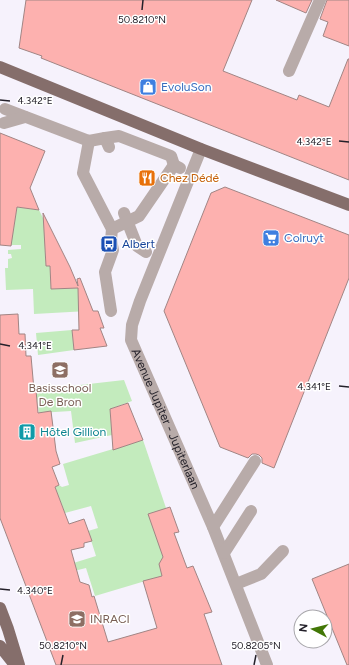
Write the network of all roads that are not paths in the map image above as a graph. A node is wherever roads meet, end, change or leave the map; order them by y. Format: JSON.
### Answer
{"nodes":[{"id":1,"x":320,"y":0,"type":"edge"},
{"id":2,"x":0,"y":67,"type":"edge"},
{"id":3,"x":289,"y":72,"type":"dead end"},
{"id":4,"x":5,"y":109,"type":"dead end"},
{"id":5,"x":25,"y":117,"type":"junction"},
{"id":6,"x":4,"y":123,"type":"dead end"},
{"id":7,"x":88,"y":141,"type":"junction"},
{"id":8,"x":201,"y":149,"type":"junction"},
{"id":9,"x":349,"y":205,"type":"edge"},
{"id":10,"x":126,"y":217,"type":"junction"},
{"id":11,"x":112,"y":229,"type":"junction"},
{"id":12,"x":146,"y":252,"type":"dead end"},
{"id":13,"x":111,"y":311,"type":"dead end"},
{"id":14,"x":255,"y":461,"type":"dead end"},
{"id":15,"x":251,"y":511,"type":"dead end"},
{"id":16,"x":213,"y":527,"type":"junction"},
{"id":17,"x":283,"y":551,"type":"dead end"},
{"id":18,"x":224,"y":553,"type":"junction"},
{"id":19,"x":236,"y":584,"type":"junction"},
{"id":20,"x":0,"y":608,"type":"edge"},
{"id":21,"x":0,"y":646,"type":"edge"},
{"id":22,"x":15,"y":665,"type":"edge"},
{"id":23,"x":19,"y":665,"type":"edge"},
{"id":24,"x":267,"y":665,"type":"edge"}],
"edges":[{"from":1,"to":3,"type":"street"},
{"from":2,"to":8,"type":"main road"},
{"from":4,"to":5,"type":"street"},
{"from":5,"to":6,"type":"street"},
{"from":5,"to":7,"type":"street"},
{"from":7,"to":10,"type":"street"},
{"from":7,"to":11,"type":"street"},
{"from":8,"to":9,"type":"main road"},
{"from":8,"to":16,"type":"street","name":"Avenue Jupiter - Jupiterlaan"},
{"from":10,"to":11,"type":"street"},
{"from":10,"to":12,"type":"street"},
{"from":11,"to":13,"type":"street"},
{"from":14,"to":16,"type":"street"},
{"from":15,"to":18,"type":"street"},
{"from":16,"to":18,"type":"street","name":"Avenue Jupiter - Jupiterlaan"},
{"from":17,"to":19,"type":"street"},
{"from":18,"to":19,"type":"street","name":"Avenue Jupiter - Jupiterlaan"},
{"from":19,"to":24,"type":"street","name":"Avenue Jupiter - Jupiterlaan"},
{"from":20,"to":23,"type":"main road"},
{"from":21,"to":22,"type":"main road"}]}
